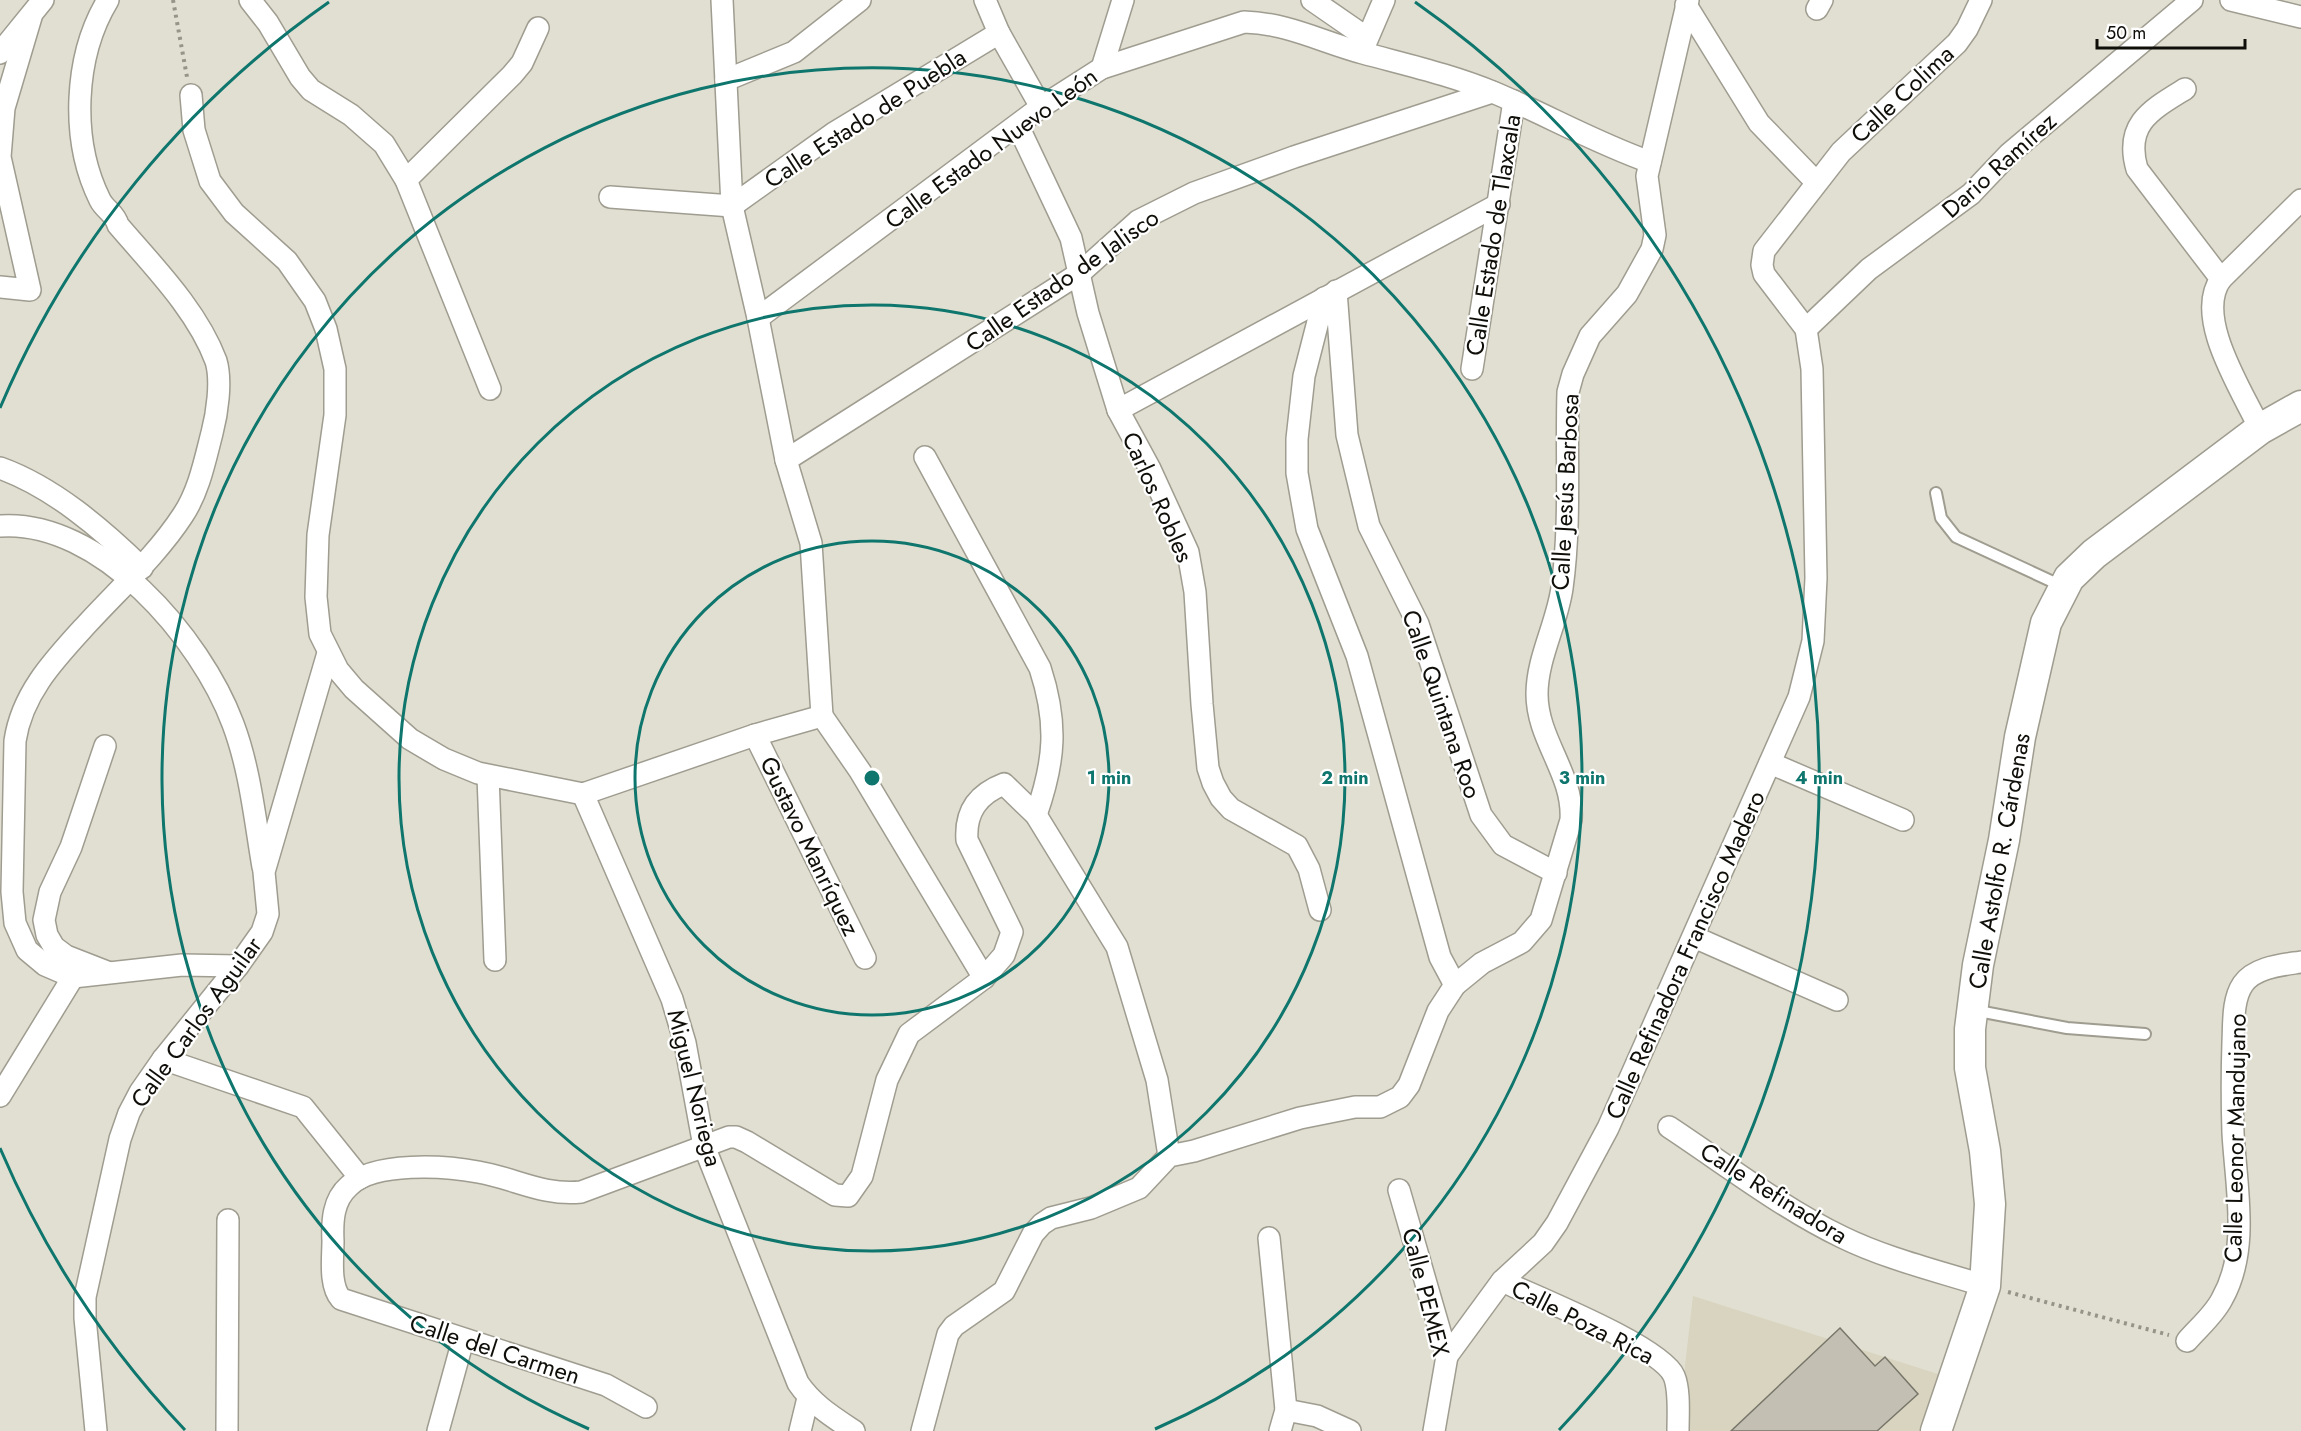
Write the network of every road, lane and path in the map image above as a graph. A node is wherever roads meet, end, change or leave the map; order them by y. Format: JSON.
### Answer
{"nodes":[{"id":1,"x":108,"y":0,"type":"edge"},
{"id":2,"x":173,"y":0,"type":"edge"},
{"id":3,"x":250,"y":0,"type":"edge"},
{"id":4,"x":722,"y":0,"type":"edge"},
{"id":5,"x":860,"y":0,"type":"edge"},
{"id":6,"x":985,"y":0,"type":"edge"},
{"id":7,"x":1123,"y":0,"type":"edge"},
{"id":8,"x":1312,"y":0,"type":"edge"},
{"id":9,"x":1384,"y":0,"type":"edge"},
{"id":10,"x":1981,"y":0,"type":"edge"},
{"id":11,"x":2192,"y":0,"type":"edge"},
{"id":12,"x":2231,"y":0,"type":"edge"},
{"id":13,"x":1687,"y":2,"type":"edge"},
{"id":14,"x":37,"y":9,"type":"edge"},
{"id":15,"x":2301,"y":17,"type":"edge"},
{"id":16,"x":538,"y":28,"type":"dead end"},
{"id":17,"x":999,"y":33,"type":"junction"},
{"id":18,"x":1364,"y":46,"type":"junction"},
{"id":19,"x":0,"y":53,"type":"edge"},
{"id":20,"x":1102,"y":68,"type":"junction"},
{"id":21,"x":726,"y":80,"type":"junction"},
{"id":22,"x":2184,"y":89,"type":"dead end"},
{"id":23,"x":1492,"y":92,"type":"junction"},
{"id":24,"x":190,"y":96,"type":"joint"},
{"id":25,"x":1514,"y":102,"type":"junction"},
{"id":26,"x":1041,"y":107,"type":"junction"},
{"id":27,"x":2,"y":114,"type":"edge"},
{"id":28,"x":1018,"y":126,"type":"junction"},
{"id":29,"x":1650,"y":162,"type":"junction"},
{"id":30,"x":406,"y":180,"type":"junction"},
{"id":31,"x":1816,"y":182,"type":"junction"},
{"id":32,"x":610,"y":197,"type":"dead end"},
{"id":33,"x":2301,"y":200,"type":"edge"},
{"id":34,"x":1499,"y":204,"type":"junction"},
{"id":35,"x":732,"y":206,"type":"junction"},
{"id":36,"x":1080,"y":273,"type":"junction"},
{"id":37,"x":2221,"y":279,"type":"junction"},
{"id":38,"x":0,"y":287,"type":"edge"},
{"id":39,"x":1330,"y":294,"type":"junction"},
{"id":40,"x":758,"y":318,"type":"junction"},
{"id":41,"x":1806,"y":329,"type":"junction"},
{"id":42,"x":1472,"y":369,"type":"dead end"},
{"id":43,"x":490,"y":389,"type":"dead end"},
{"id":44,"x":2301,"y":406,"type":"edge"},
{"id":45,"x":1118,"y":410,"type":"junction"},
{"id":46,"x":2260,"y":429,"type":"junction"},
{"id":47,"x":925,"y":457,"type":"dead end"},
{"id":48,"x":786,"y":460,"type":"junction"},
{"id":49,"x":0,"y":468,"type":"edge"},
{"id":50,"x":1936,"y":493,"type":"dead end"},
{"id":51,"x":0,"y":526,"type":"edge"},
{"id":52,"x":136,"y":574,"type":"junction"},
{"id":53,"x":2064,"y":587,"type":"junction"},
{"id":54,"x":328,"y":653,"type":"junction"},
{"id":55,"x":822,"y":716,"type":"junction"},
{"id":56,"x":754,"y":735,"type":"junction"},
{"id":57,"x":105,"y":746,"type":"dead end"},
{"id":58,"x":1770,"y":763,"type":"junction"},
{"id":59,"x":488,"y":776,"type":"junction"},
{"id":60,"x":583,"y":794,"type":"junction"},
{"id":61,"x":1036,"y":815,"type":"junction"},
{"id":62,"x":1903,"y":820,"type":"dead end"},
{"id":63,"x":264,"y":872,"type":"junction"},
{"id":64,"x":1556,"y":873,"type":"junction"},
{"id":65,"x":1320,"y":910,"type":"dead end"},
{"id":66,"x":1694,"y":937,"type":"junction"},
{"id":67,"x":865,"y":958,"type":"dead end"},
{"id":68,"x":495,"y":960,"type":"dead end"},
{"id":69,"x":2301,"y":962,"type":"edge"},
{"id":70,"x":238,"y":966,"type":"junction"},
{"id":71,"x":108,"y":972,"type":"junction"},
{"id":72,"x":73,"y":977,"type":"junction"},
{"id":73,"x":984,"y":978,"type":"junction"},
{"id":74,"x":1455,"y":985,"type":"junction"},
{"id":75,"x":1837,"y":1000,"type":"dead end"},
{"id":76,"x":1972,"y":1010,"type":"junction"},
{"id":77,"x":2145,"y":1034,"type":"dead end"},
{"id":78,"x":163,"y":1059,"type":"junction"},
{"id":79,"x":0,"y":1096,"type":"edge"},
{"id":80,"x":1669,"y":1127,"type":"dead end"},
{"id":81,"x":704,"y":1146,"type":"junction"},
{"id":82,"x":1169,"y":1156,"type":"junction"},
{"id":83,"x":360,"y":1178,"type":"junction"},
{"id":84,"x":1399,"y":1190,"type":"dead end"},
{"id":85,"x":228,"y":1220,"type":"dead end"},
{"id":86,"x":1269,"y":1238,"type":"dead end"},
{"id":87,"x":1502,"y":1281,"type":"junction"},
{"id":88,"x":1985,"y":1286,"type":"junction"},
{"id":89,"x":463,"y":1340,"type":"junction"},
{"id":90,"x":2187,"y":1341,"type":"joint"},
{"id":91,"x":1447,"y":1356,"type":"junction"},
{"id":92,"x":808,"y":1398,"type":"junction"},
{"id":93,"x":646,"y":1407,"type":"dead end"},
{"id":94,"x":1286,"y":1410,"type":"junction"},
{"id":95,"x":96,"y":1431,"type":"edge"},
{"id":96,"x":227,"y":1431,"type":"edge"},
{"id":97,"x":438,"y":1431,"type":"edge"},
{"id":98,"x":800,"y":1431,"type":"edge"},
{"id":99,"x":854,"y":1431,"type":"edge"},
{"id":100,"x":922,"y":1431,"type":"edge"},
{"id":101,"x":1280,"y":1431,"type":"edge"},
{"id":102,"x":1350,"y":1431,"type":"edge"},
{"id":103,"x":1434,"y":1431,"type":"edge"},
{"id":104,"x":1678,"y":1431,"type":"edge"},
{"id":105,"x":1936,"y":1431,"type":"edge"}],
"edges":[{"from":1,"to":52,"type":"street"},
{"from":2,"to":24,"type":"path"},
{"from":3,"to":30,"type":"street"},
{"from":4,"to":21,"type":"street"},
{"from":5,"to":21,"type":"street"},
{"from":6,"to":17,"type":"street"},
{"from":7,"to":20,"type":"street"},
{"from":8,"to":18,"type":"street"},
{"from":9,"to":18,"type":"street"},
{"from":10,"to":31,"type":"street","name":"Calle Colima"},
{"from":11,"to":41,"type":"street","name":"Dario Ramírez"},
{"from":12,"to":15,"type":"street"},
{"from":13,"to":29,"type":"street","name":"Calle Jesús Barbosa"},
{"from":13,"to":31,"type":"street"},
{"from":14,"to":19,"type":"street"},
{"from":14,"to":27,"type":"street"},
{"from":16,"to":30,"type":"street"},
{"from":17,"to":26,"type":"street"},
{"from":17,"to":35,"type":"street","name":"Calle Estado de Puebla"},
{"from":18,"to":20,"type":"street","name":"Calle Estado Nuevo León"},
{"from":18,"to":23,"type":"street","name":"Calle Estado Nuevo León"},
{"from":20,"to":26,"type":"street","name":"Calle Estado Nuevo León"},
{"from":21,"to":35,"type":"street"},
{"from":22,"to":37,"type":"street"},
{"from":23,"to":25,"type":"street","name":"Calle Estado Nuevo León"},
{"from":23,"to":36,"type":"street","name":"Calle Estado de Jalisco"},
{"from":24,"to":54,"type":"street"},
{"from":25,"to":29,"type":"street","name":"Calle Estado Nuevo León"},
{"from":25,"to":34,"type":"street","name":"Calle Estado de Tlaxcala"},
{"from":26,"to":28,"type":"street","name":"Calle Estado Nuevo León"},
{"from":27,"to":38,"type":"street"},
{"from":28,"to":36,"type":"street","name":"Carlos Robles"},
{"from":28,"to":40,"type":"street","name":"Calle Estado Nuevo León"},
{"from":29,"to":64,"type":"street","name":"Calle Jesús Barbosa"},
{"from":30,"to":43,"type":"street"},
{"from":31,"to":41,"type":"street","name":"Calle Refinadora Francisco Madero"},
{"from":32,"to":35,"type":"street"},
{"from":33,"to":37,"type":"street"},
{"from":34,"to":39,"type":"street"},
{"from":34,"to":42,"type":"street","name":"Calle Estado de Tlaxcala"},
{"from":35,"to":40,"type":"street"},
{"from":36,"to":45,"type":"street","name":"Carlos Robles"},
{"from":36,"to":48,"type":"street","name":"Calle Estado de Jalisco"},
{"from":37,"to":46,"type":"street"},
{"from":39,"to":45,"type":"street"},
{"from":39,"to":64,"type":"street","name":"Calle Quintana Roo"},
{"from":39,"to":74,"type":"street"},
{"from":40,"to":48,"type":"street"},
{"from":41,"to":58,"type":"street","name":"Calle Refinadora Francisco Madero"},
{"from":44,"to":46,"type":"street","name":"Calle Astolfo R. Cárdenas"},
{"from":45,"to":65,"type":"street","name":"Carlos Robles"},
{"from":46,"to":53,"type":"street","name":"Calle Astolfo R. Cárdenas"},
{"from":47,"to":61,"type":"street"},
{"from":48,"to":55,"type":"street"},
{"from":49,"to":52,"type":"street"},
{"from":50,"to":53,"type":"lane"},
{"from":51,"to":52,"type":"street"},
{"from":52,"to":63,"type":"street"},
{"from":52,"to":72,"type":"street"},
{"from":53,"to":76,"type":"street","name":"Calle Astolfo R. Cárdenas"},
{"from":54,"to":59,"type":"street"},
{"from":54,"to":63,"type":"street","name":"Calle Carlos Aguilar"},
{"from":55,"to":56,"type":"street"},
{"from":55,"to":73,"type":"street"},
{"from":56,"to":60,"type":"street"},
{"from":56,"to":67,"type":"street","name":"Gustavo Manríquez"},
{"from":57,"to":71,"type":"street"},
{"from":58,"to":62,"type":"street"},
{"from":58,"to":66,"type":"street","name":"Calle Refinadora Francisco Madero"},
{"from":59,"to":60,"type":"street"},
{"from":59,"to":68,"type":"street"},
{"from":60,"to":81,"type":"street","name":"Miguel Noriega"},
{"from":61,"to":73,"type":"street"},
{"from":61,"to":82,"type":"street"},
{"from":63,"to":70,"type":"street","name":"Calle Carlos Aguilar"},
{"from":64,"to":74,"type":"street","name":"Calle Jesús Barbosa"},
{"from":66,"to":75,"type":"street"},
{"from":66,"to":87,"type":"street","name":"Calle Refinadora Francisco Madero"},
{"from":69,"to":90,"type":"street","name":"Calle Leonor Mandujano"},
{"from":70,"to":71,"type":"street"},
{"from":70,"to":78,"type":"street","name":"Calle Carlos Aguilar"},
{"from":71,"to":72,"type":"street"},
{"from":72,"to":79,"type":"street"},
{"from":73,"to":81,"type":"street"},
{"from":74,"to":82,"type":"street","name":"Calle Jesús Barbosa"},
{"from":76,"to":77,"type":"lane"},
{"from":76,"to":88,"type":"street","name":"Calle Astolfo R. Cárdenas"},
{"from":78,"to":83,"type":"street"},
{"from":78,"to":95,"type":"street","name":"Calle Carlos Aguilar"},
{"from":80,"to":88,"type":"street","name":"Calle Refinadora"},
{"from":81,"to":83,"type":"street"},
{"from":81,"to":92,"type":"street","name":"Miguel Noriega"},
{"from":82,"to":100,"type":"street"},
{"from":83,"to":89,"type":"street","name":"Calle del Carmen"},
{"from":84,"to":91,"type":"street","name":"Calle PEMEX"},
{"from":85,"to":96,"type":"street"},
{"from":86,"to":94,"type":"street"},
{"from":87,"to":91,"type":"street","name":"Calle Refinadora Francisco Madero"},
{"from":87,"to":104,"type":"street","name":"Calle Poza Rica"},
{"from":88,"to":90,"type":"path"},
{"from":88,"to":105,"type":"street","name":"Calle Astolfo R. Cárdenas"},
{"from":89,"to":93,"type":"street","name":"Calle del Carmen"},
{"from":89,"to":97,"type":"street"},
{"from":91,"to":103,"type":"street","name":"Calle PEMEX"},
{"from":92,"to":98,"type":"street"},
{"from":92,"to":99,"type":"street","name":"Miguel Noriega"},
{"from":94,"to":101,"type":"street"},
{"from":94,"to":102,"type":"street"}]}
